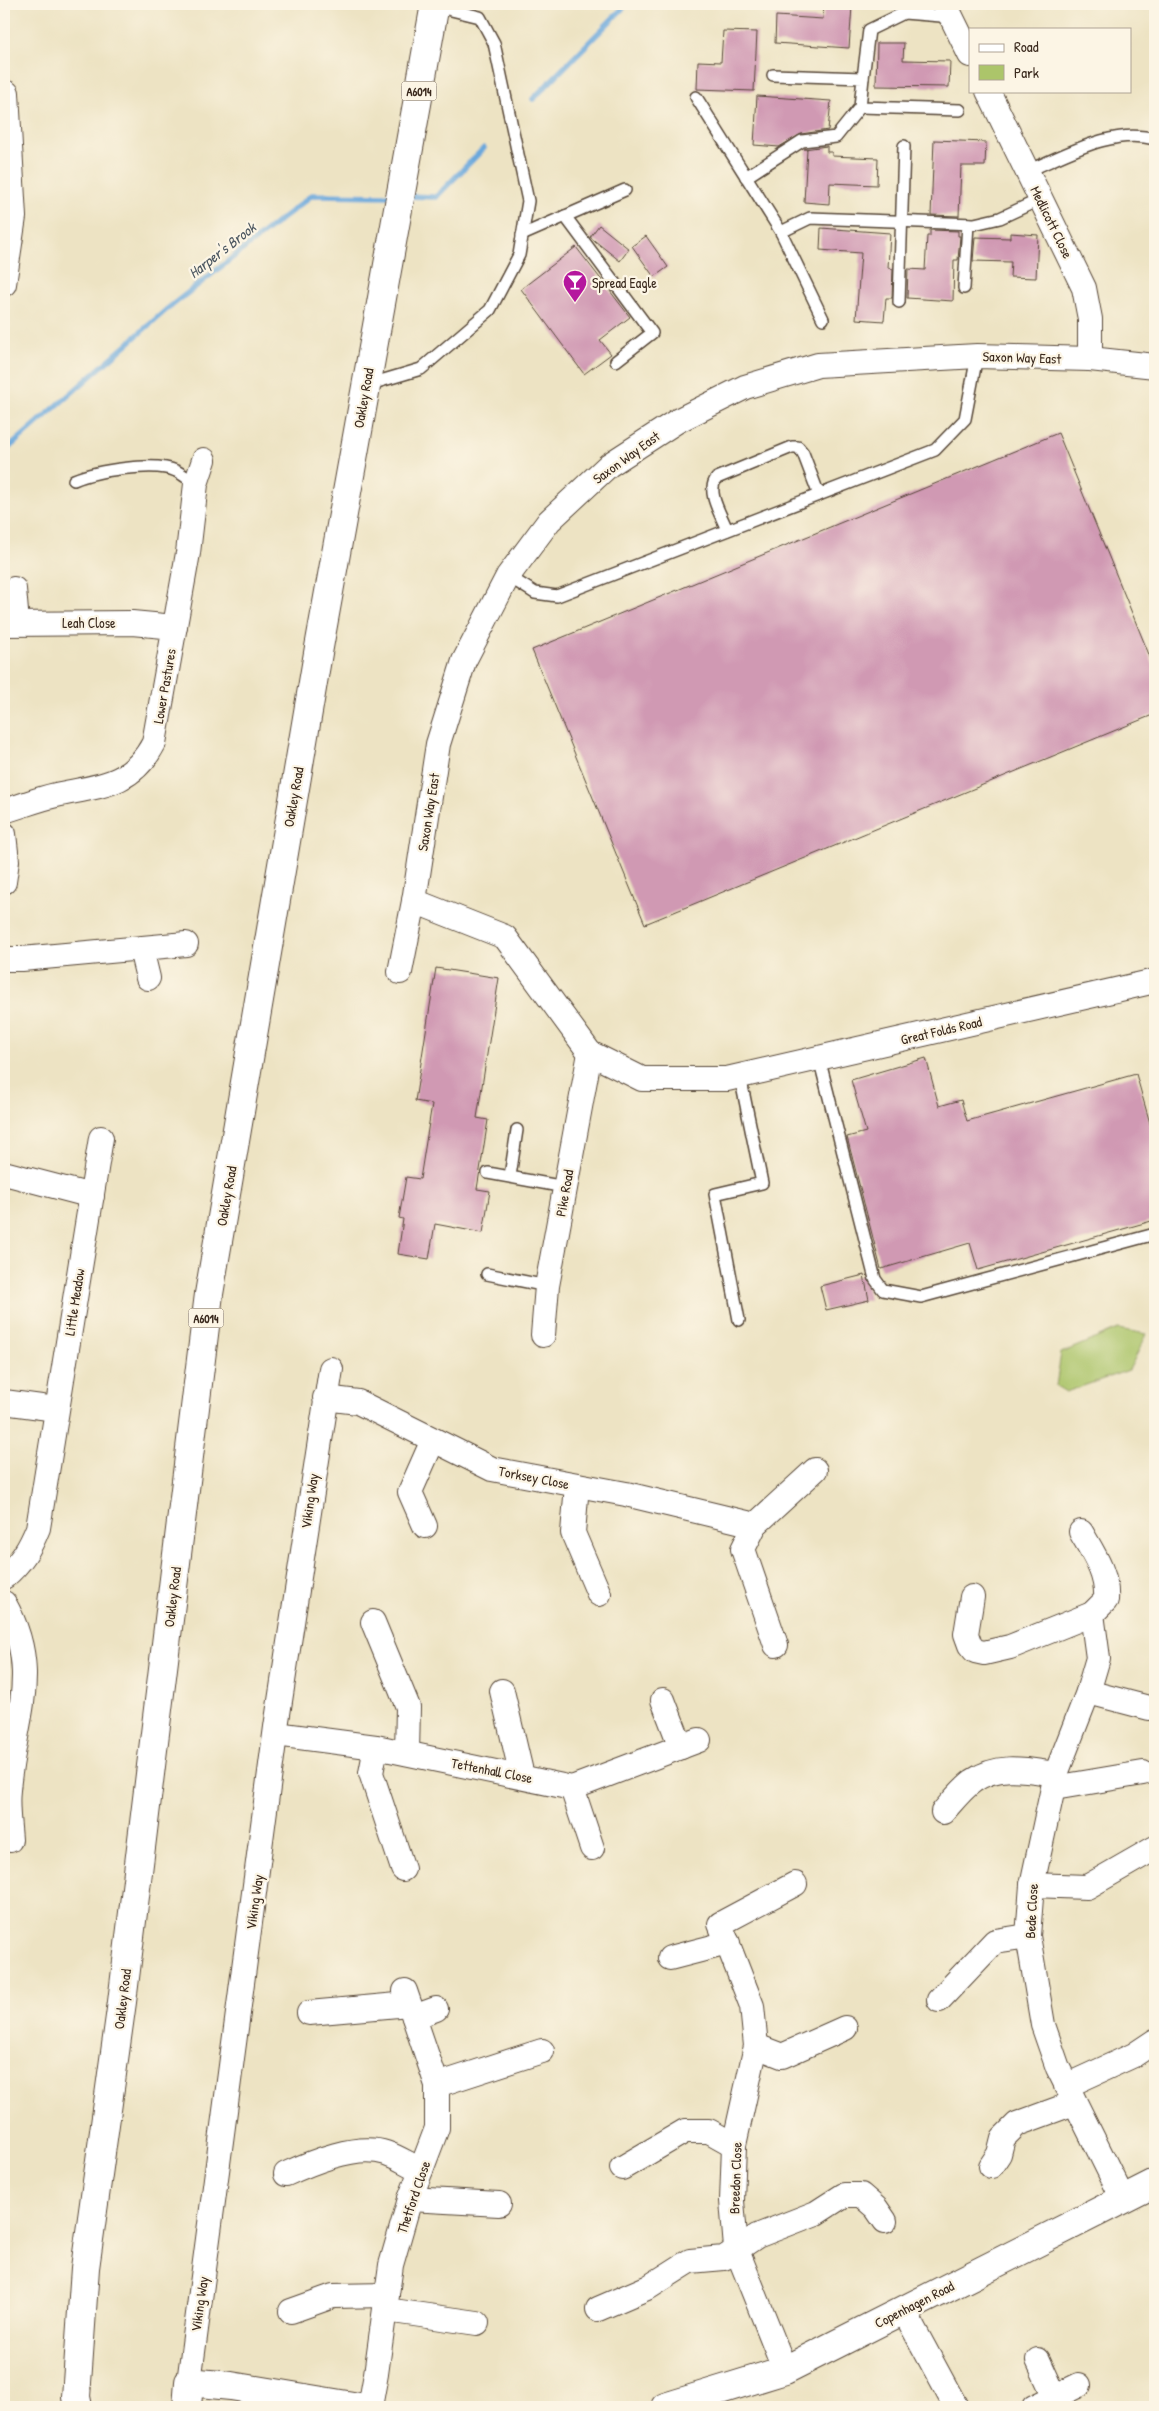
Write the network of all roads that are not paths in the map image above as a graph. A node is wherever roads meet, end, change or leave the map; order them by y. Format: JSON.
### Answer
{"nodes":[{"id":1,"x":945,"y":4,"type":"edge"},
{"id":2,"x":435,"y":5,"type":"edge"},
{"id":3,"x":956,"y":27,"type":"junction"},
{"id":4,"x":969,"y":53,"type":"edge"},
{"id":5,"x":773,"y":75,"type":"dead end"},
{"id":6,"x":863,"y":78,"type":"junction"},
{"id":7,"x":988,"y":92,"type":"edge"},
{"id":8,"x":4,"y":93,"type":"edge"},
{"id":9,"x":696,"y":97,"type":"dead end"},
{"id":10,"x":860,"y":107,"type":"junction"},
{"id":11,"x":960,"y":110,"type":"dead end"},
{"id":12,"x":1155,"y":139,"type":"edge"},
{"id":13,"x":904,"y":146,"type":"dead end"},
{"id":14,"x":1027,"y":171,"type":"junction"},
{"id":15,"x":746,"y":177,"type":"junction"},
{"id":16,"x":625,"y":190,"type":"dead end"},
{"id":17,"x":1041,"y":199,"type":"junction"},
{"id":18,"x":565,"y":216,"type":"junction"},
{"id":19,"x":900,"y":221,"type":"junction"},
{"id":20,"x":968,"y":224,"type":"junction"},
{"id":21,"x":781,"y":232,"type":"junction"},
{"id":22,"x":522,"y":235,"type":"junction"},
{"id":23,"x":4,"y":284,"type":"edge"},
{"id":24,"x":964,"y":288,"type":"dead end"},
{"id":25,"x":899,"y":302,"type":"dead end"},
{"id":26,"x":823,"y":319,"type":"dead end"},
{"id":27,"x":977,"y":356,"type":"junction"},
{"id":28,"x":1090,"y":359,"type":"junction"},
{"id":29,"x":616,"y":361,"type":"dead end"},
{"id":30,"x":1155,"y":366,"type":"edge"},
{"id":31,"x":366,"y":385,"type":"junction"},
{"id":32,"x":204,"y":460,"type":"dead end"},
{"id":33,"x":74,"y":480,"type":"dead end"},
{"id":34,"x":196,"y":484,"type":"junction"},
{"id":35,"x":819,"y":495,"type":"junction"},
{"id":36,"x":727,"y":530,"type":"junction"},
{"id":37,"x":508,"y":576,"type":"junction"},
{"id":38,"x":14,"y":589,"type":"dead end"},
{"id":39,"x":11,"y":624,"type":"edge"},
{"id":40,"x":175,"y":627,"type":"junction"},
{"id":41,"x":4,"y":811,"type":"edge"},
{"id":42,"x":4,"y":834,"type":"edge"},
{"id":43,"x":4,"y":882,"type":"edge"},
{"id":44,"x":414,"y":901,"type":"junction"},
{"id":45,"x":186,"y":944,"type":"dead end"},
{"id":46,"x":141,"y":949,"type":"junction"},
{"id":47,"x":4,"y":957,"type":"edge"},
{"id":48,"x":400,"y":972,"type":"dead end"},
{"id":49,"x":148,"y":978,"type":"dead end"},
{"id":50,"x":1155,"y":981,"type":"edge"},
{"id":51,"x":590,"y":1053,"type":"junction"},
{"id":52,"x":819,"y":1058,"type":"junction"},
{"id":53,"x":734,"y":1078,"type":"junction"},
{"id":54,"x":517,"y":1130,"type":"dead end"},
{"id":55,"x":101,"y":1138,"type":"dead end"},
{"id":56,"x":4,"y":1173,"type":"edge"},
{"id":57,"x":488,"y":1173,"type":"dead end"},
{"id":58,"x":510,"y":1176,"type":"junction"},
{"id":59,"x":565,"y":1187,"type":"junction"},
{"id":60,"x":92,"y":1196,"type":"junction"},
{"id":61,"x":1155,"y":1234,"type":"edge"},
{"id":62,"x":487,"y":1274,"type":"dead end"},
{"id":63,"x":547,"y":1286,"type":"junction"},
{"id":64,"x":739,"y":1320,"type":"dead end"},
{"id":65,"x":543,"y":1334,"type":"dead end"},
{"id":66,"x":330,"y":1369,"type":"dead end"},
{"id":67,"x":325,"y":1398,"type":"junction"},
{"id":68,"x":4,"y":1402,"type":"edge"},
{"id":69,"x":56,"y":1408,"type":"junction"},
{"id":70,"x":433,"y":1440,"type":"junction"},
{"id":71,"x":815,"y":1470,"type":"dead end"},
{"id":72,"x":577,"y":1485,"type":"junction"},
{"id":73,"x":755,"y":1525,"type":"junction"},
{"id":74,"x":425,"y":1526,"type":"dead end"},
{"id":75,"x":1081,"y":1532,"type":"dead end"},
{"id":76,"x":4,"y":1577,"type":"edge"},
{"id":77,"x":600,"y":1594,"type":"dead end"},
{"id":78,"x":972,"y":1598,"type":"dead end"},
{"id":79,"x":4,"y":1603,"type":"edge"},
{"id":80,"x":1092,"y":1614,"type":"junction"},
{"id":81,"x":374,"y":1622,"type":"dead end"},
{"id":82,"x":776,"y":1644,"type":"dead end"},
{"id":83,"x":502,"y":1691,"type":"dead end"},
{"id":84,"x":1088,"y":1692,"type":"junction"},
{"id":85,"x":663,"y":1700,"type":"dead end"},
{"id":86,"x":1155,"y":1707,"type":"edge"},
{"id":87,"x":276,"y":1734,"type":"junction"},
{"id":88,"x":376,"y":1747,"type":"junction"},
{"id":89,"x":407,"y":1754,"type":"junction"},
{"id":90,"x":1142,"y":1772,"type":"dead end"},
{"id":91,"x":522,"y":1776,"type":"junction"},
{"id":92,"x":1055,"y":1781,"type":"junction"},
{"id":93,"x":572,"y":1788,"type":"junction"},
{"id":94,"x":6,"y":1792,"type":"edge"},
{"id":95,"x":943,"y":1812,"type":"dead end"},
{"id":96,"x":10,"y":1840,"type":"dead end"},
{"id":97,"x":592,"y":1848,"type":"dead end"},
{"id":98,"x":1155,"y":1848,"type":"edge"},
{"id":99,"x":403,"y":1869,"type":"dead end"},
{"id":100,"x":795,"y":1884,"type":"dead end"},
{"id":101,"x":1032,"y":1885,"type":"junction"},
{"id":102,"x":724,"y":1934,"type":"junction"},
{"id":103,"x":1028,"y":1936,"type":"junction"},
{"id":104,"x":670,"y":1958,"type":"dead end"},
{"id":105,"x":939,"y":2000,"type":"dead end"},
{"id":106,"x":309,"y":2013,"type":"dead end"},
{"id":107,"x":845,"y":2028,"type":"dead end"},
{"id":108,"x":1155,"y":2041,"type":"edge"},
{"id":109,"x":756,"y":2046,"type":"junction"},
{"id":110,"x":542,"y":2051,"type":"dead end"},
{"id":111,"x":437,"y":2085,"type":"junction"},
{"id":112,"x":1070,"y":2094,"type":"junction"},
{"id":113,"x":734,"y":2145,"type":"junction"},
{"id":114,"x":991,"y":2166,"type":"dead end"},
{"id":115,"x":622,"y":2168,"type":"dead end"},
{"id":116,"x":421,"y":2170,"type":"junction"},
{"id":117,"x":286,"y":2174,"type":"dead end"},
{"id":118,"x":1155,"y":2183,"type":"edge"},
{"id":119,"x":410,"y":2199,"type":"junction"},
{"id":120,"x":1123,"y":2199,"type":"junction"},
{"id":121,"x":499,"y":2204,"type":"dead end"},
{"id":122,"x":885,"y":2221,"type":"dead end"},
{"id":123,"x":736,"y":2248,"type":"junction"},
{"id":124,"x":387,"y":2302,"type":"junction"},
{"id":125,"x":904,"y":2309,"type":"junction"},
{"id":126,"x":598,"y":2310,"type":"dead end"},
{"id":127,"x":291,"y":2311,"type":"dead end"},
{"id":128,"x":478,"y":2323,"type":"dead end"},
{"id":129,"x":1038,"y":2360,"type":"dead end"},
{"id":130,"x":785,"y":2370,"type":"junction"},
{"id":131,"x":1079,"y":2385,"type":"dead end"},
{"id":132,"x":188,"y":2395,"type":"edge"},
{"id":133,"x":1055,"y":2397,"type":"junction"},
{"id":134,"x":76,"y":2404,"type":"edge"},
{"id":135,"x":359,"y":2407,"type":"edge"},
{"id":136,"x":370,"y":2407,"type":"edge"},
{"id":137,"x":665,"y":2407,"type":"edge"},
{"id":138,"x":956,"y":2407,"type":"edge"},
{"id":139,"x":1034,"y":2407,"type":"edge"}],
"edges":[{"from":1,"to":3,"type":"street"},
{"from":2,"to":22,"type":"lane"},
{"from":2,"to":31,"type":"main road","name":"Oakley Road","number":"A6014"},
{"from":3,"to":4,"type":"street"},
{"from":3,"to":6,"type":"lane"},
{"from":5,"to":6,"type":"lane"},
{"from":6,"to":10,"type":"lane"},
{"from":7,"to":14,"type":"street","name":"Medlicott Close"},
{"from":8,"to":23,"type":"street"},
{"from":9,"to":15,"type":"lane"},
{"from":10,"to":11,"type":"lane"},
{"from":10,"to":15,"type":"lane"},
{"from":12,"to":14,"type":"lane"},
{"from":13,"to":19,"type":"lane"},
{"from":14,"to":17,"type":"street","name":"Medlicott Close"},
{"from":15,"to":21,"type":"lane"},
{"from":16,"to":18,"type":"lane"},
{"from":17,"to":20,"type":"lane"},
{"from":17,"to":28,"type":"street","name":"Medlicott Close"},
{"from":18,"to":22,"type":"lane"},
{"from":18,"to":29,"type":"lane"},
{"from":19,"to":20,"type":"lane"},
{"from":19,"to":21,"type":"lane"},
{"from":19,"to":25,"type":"lane"},
{"from":20,"to":24,"type":"lane"},
{"from":21,"to":26,"type":"lane"},
{"from":22,"to":31,"type":"lane"},
{"from":27,"to":28,"type":"street","name":"Saxon Way East"},
{"from":27,"to":35,"type":"lane"},
{"from":27,"to":37,"type":"street","name":"Saxon Way East"},
{"from":28,"to":30,"type":"street","name":"Saxon Way East"},
{"from":31,"to":134,"type":"main road","name":"Oakley Road","number":"A6014"},
{"from":32,"to":34,"type":"street","name":"Lower Pastures"},
{"from":33,"to":34,"type":"lane"},
{"from":34,"to":40,"type":"street","name":"Lower Pastures"},
{"from":35,"to":36,"type":"lane"},
{"from":35,"to":36,"type":"lane"},
{"from":36,"to":37,"type":"lane"},
{"from":37,"to":44,"type":"street","name":"Saxon Way East"},
{"from":38,"to":39,"type":"street"},
{"from":39,"to":40,"type":"street","name":"Leah Close"},
{"from":40,"to":41,"type":"street","name":"Lower Pastures"},
{"from":42,"to":43,"type":"street"},
{"from":44,"to":48,"type":"street","name":"Saxon Way East"},
{"from":44,"to":51,"type":"street"},
{"from":45,"to":46,"type":"street"},
{"from":46,"to":47,"type":"street"},
{"from":46,"to":49,"type":"street"},
{"from":50,"to":52,"type":"street","name":"Great Folds Road"},
{"from":51,"to":53,"type":"street","name":"Great Folds Road"},
{"from":51,"to":59,"type":"street","name":"Pike Road"},
{"from":52,"to":53,"type":"street","name":"Great Folds Road"},
{"from":52,"to":61,"type":"lane"},
{"from":53,"to":64,"type":"lane"},
{"from":54,"to":58,"type":"lane"},
{"from":55,"to":60,"type":"street","name":"Little Meadow"},
{"from":56,"to":60,"type":"street"},
{"from":57,"to":58,"type":"lane"},
{"from":58,"to":59,"type":"lane"},
{"from":59,"to":63,"type":"street","name":"Pike Road"},
{"from":60,"to":69,"type":"street","name":"Little Meadow"},
{"from":62,"to":63,"type":"lane"},
{"from":63,"to":65,"type":"street","name":"Pike Road"},
{"from":66,"to":67,"type":"street","name":"Viking Way"},
{"from":67,"to":70,"type":"street","name":"Torksey Close"},
{"from":67,"to":87,"type":"street","name":"Viking Way"},
{"from":68,"to":69,"type":"street"},
{"from":69,"to":76,"type":"street","name":"Little Meadow"},
{"from":70,"to":72,"type":"street","name":"Torksey Close"},
{"from":70,"to":74,"type":"street"},
{"from":71,"to":73,"type":"street"},
{"from":72,"to":73,"type":"street","name":"Torksey Close"},
{"from":72,"to":77,"type":"street"},
{"from":73,"to":82,"type":"street"},
{"from":75,"to":80,"type":"street"},
{"from":78,"to":80,"type":"street"},
{"from":79,"to":94,"type":"street"},
{"from":80,"to":84,"type":"street","name":"Bede Close"},
{"from":81,"to":89,"type":"street"},
{"from":83,"to":91,"type":"street"},
{"from":84,"to":86,"type":"street"},
{"from":84,"to":92,"type":"street","name":"Bede Close"},
{"from":85,"to":93,"type":"street"},
{"from":87,"to":88,"type":"street","name":"Tettenhall Close"},
{"from":87,"to":132,"type":"street","name":"Viking Way"},
{"from":88,"to":89,"type":"street","name":"Tettenhall Close"},
{"from":88,"to":99,"type":"street"},
{"from":89,"to":91,"type":"street","name":"Tettenhall Close"},
{"from":90,"to":92,"type":"street"},
{"from":91,"to":93,"type":"street","name":"Tettenhall Close"},
{"from":92,"to":95,"type":"street"},
{"from":92,"to":101,"type":"street","name":"Bede Close"},
{"from":93,"to":97,"type":"street"},
{"from":94,"to":96,"type":"street"},
{"from":98,"to":101,"type":"street"},
{"from":100,"to":102,"type":"street"},
{"from":101,"to":103,"type":"street","name":"Bede Close"},
{"from":102,"to":104,"type":"street"},
{"from":102,"to":109,"type":"street","name":"Breedon Close"},
{"from":103,"to":105,"type":"street"},
{"from":103,"to":112,"type":"street","name":"Bede Close"},
{"from":106,"to":111,"type":"street","name":"Thetford Close"},
{"from":107,"to":109,"type":"street"},
{"from":108,"to":112,"type":"street"},
{"from":109,"to":113,"type":"street","name":"Breedon Close"},
{"from":110,"to":111,"type":"street"},
{"from":111,"to":116,"type":"street","name":"Thetford Close"},
{"from":112,"to":114,"type":"street"},
{"from":112,"to":120,"type":"street","name":"Bede Close"},
{"from":113,"to":115,"type":"street"},
{"from":113,"to":123,"type":"street","name":"Breedon Close"},
{"from":116,"to":117,"type":"street"},
{"from":116,"to":119,"type":"street","name":"Thetford Close"},
{"from":118,"to":120,"type":"main road","name":"Copenhagen Road"},
{"from":119,"to":121,"type":"street"},
{"from":119,"to":124,"type":"street","name":"Thetford Close"},
{"from":120,"to":125,"type":"main road","name":"Copenhagen Road"},
{"from":122,"to":123,"type":"street"},
{"from":123,"to":126,"type":"street"},
{"from":123,"to":130,"type":"street","name":"Breedon Close"},
{"from":124,"to":127,"type":"street"},
{"from":124,"to":128,"type":"street"},
{"from":124,"to":136,"type":"street","name":"Thetford Close"},
{"from":125,"to":130,"type":"main road","name":"Copenhagen Road"},
{"from":125,"to":138,"type":"street"},
{"from":129,"to":133,"type":"street"},
{"from":130,"to":137,"type":"main road","name":"Copenhagen Road"},
{"from":131,"to":133,"type":"street"},
{"from":132,"to":135,"type":"main road"},
{"from":133,"to":139,"type":"street"}]}
